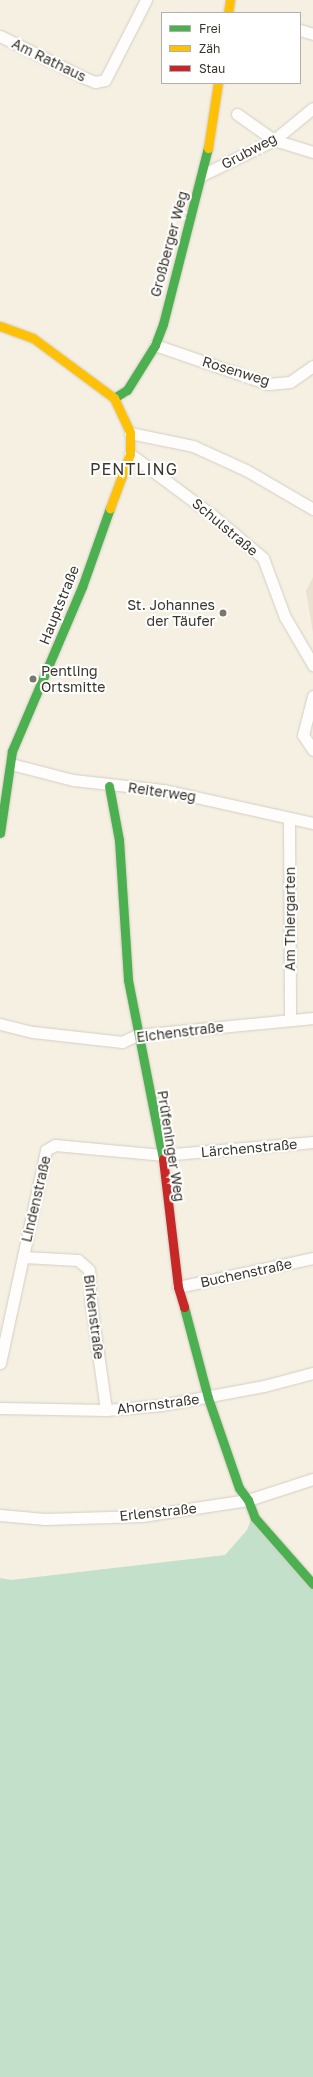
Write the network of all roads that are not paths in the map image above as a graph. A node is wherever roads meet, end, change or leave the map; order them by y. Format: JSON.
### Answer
{"nodes":[{"id":1,"x":146,"y":0,"type":"edge"},
{"id":2,"x":230,"y":0,"type":"edge"},
{"id":3,"x":228,"y":12,"type":"edge"},
{"id":4,"x":301,"y":30,"type":"edge"},
{"id":5,"x":313,"y":34,"type":"edge"},
{"id":6,"x":0,"y":36,"type":"edge"},
{"id":7,"x":218,"y":84,"type":"edge"},
{"id":8,"x":313,"y":108,"type":"edge"},
{"id":9,"x":237,"y":114,"type":"dead end"},
{"id":10,"x":274,"y":140,"type":"junction"},
{"id":11,"x":313,"y":152,"type":"edge"},
{"id":12,"x":202,"y":176,"type":"junction"},
{"id":13,"x":0,"y":326,"type":"edge"},
{"id":14,"x":155,"y":345,"type":"junction"},
{"id":15,"x":313,"y":366,"type":"edge"},
{"id":16,"x":114,"y":398,"type":"junction"},
{"id":17,"x":130,"y":433,"type":"junction"},
{"id":18,"x":130,"y":454,"type":"junction"},
{"id":19,"x":313,"y":509,"type":"edge"},
{"id":20,"x":313,"y":665,"type":"edge"},
{"id":21,"x":313,"y":696,"type":"edge"},
{"id":22,"x":313,"y":750,"type":"edge"},
{"id":23,"x":12,"y":764,"type":"junction"},
{"id":24,"x":109,"y":786,"type":"junction"},
{"id":25,"x":289,"y":819,"type":"junction"},
{"id":26,"x":313,"y":823,"type":"edge"},
{"id":27,"x":0,"y":833,"type":"edge"},
{"id":28,"x":313,"y":1018,"type":"edge"},
{"id":29,"x":290,"y":1020,"type":"junction"},
{"id":30,"x":0,"y":1024,"type":"edge"},
{"id":31,"x":137,"y":1035,"type":"junction"},
{"id":32,"x":313,"y":1142,"type":"edge"},
{"id":33,"x":162,"y":1155,"type":"junction"},
{"id":34,"x":23,"y":1257,"type":"junction"},
{"id":35,"x":313,"y":1258,"type":"edge"},
{"id":36,"x":178,"y":1287,"type":"junction"},
{"id":37,"x":0,"y":1363,"type":"edge"},
{"id":38,"x":313,"y":1373,"type":"edge"},
{"id":39,"x":208,"y":1398,"type":"junction"},
{"id":40,"x":0,"y":1408,"type":"edge"},
{"id":41,"x":106,"y":1410,"type":"junction"},
{"id":42,"x":313,"y":1479,"type":"edge"},
{"id":43,"x":248,"y":1500,"type":"junction"},
{"id":44,"x":0,"y":1515,"type":"edge"},
{"id":45,"x":313,"y":1584,"type":"edge"}],
"edges":[{"from":1,"to":6,"type":"street","name":"Am Rathaus"},
{"from":2,"to":3,"type":"street"},
{"from":4,"to":5,"type":"street"},
{"from":7,"to":12,"type":"street","name":"Großberger Weg"},
{"from":8,"to":10,"type":"street","name":"Grubweg"},
{"from":9,"to":10,"type":"street"},
{"from":10,"to":11,"type":"street"},
{"from":10,"to":12,"type":"street","name":"Grubweg"},
{"from":12,"to":14,"type":"street","name":"Großberger Weg"},
{"from":13,"to":16,"type":"street"},
{"from":14,"to":15,"type":"street","name":"Rosenweg"},
{"from":14,"to":16,"type":"street","name":"Großberger Weg"},
{"from":16,"to":17,"type":"street"},
{"from":17,"to":18,"type":"street","name":"Hauptstraße"},
{"from":17,"to":19,"type":"street"},
{"from":18,"to":20,"type":"street","name":"Schulstraße"},
{"from":18,"to":23,"type":"street","name":"Hauptstraße"},
{"from":21,"to":22,"type":"street"},
{"from":23,"to":24,"type":"street","name":"Reiterweg"},
{"from":23,"to":27,"type":"street","name":"Hauptstraße"},
{"from":24,"to":25,"type":"street","name":"Reiterweg"},
{"from":24,"to":31,"type":"street","name":"Prüfeninger Weg"},
{"from":25,"to":26,"type":"street","name":"Reiterweg"},
{"from":25,"to":29,"type":"street","name":"Am Thiergarten"},
{"from":28,"to":29,"type":"street","name":"Eichenstraße"},
{"from":29,"to":31,"type":"street","name":"Eichenstraße"},
{"from":30,"to":31,"type":"street","name":"Eichenstraße"},
{"from":31,"to":33,"type":"street","name":"Prüfeninger Weg"},
{"from":32,"to":33,"type":"street","name":"Lärchenstraße"},
{"from":33,"to":34,"type":"street","name":"Lindenstraße"},
{"from":33,"to":36,"type":"street","name":"Prüfeninger Weg"},
{"from":34,"to":37,"type":"street","name":"Lindenstraße"},
{"from":34,"to":41,"type":"street","name":"Birkenstraße"},
{"from":35,"to":36,"type":"street","name":"Buchenstraße"},
{"from":36,"to":39,"type":"street","name":"Prüfeninger Weg"},
{"from":38,"to":39,"type":"street","name":"Ahornstraße"},
{"from":39,"to":41,"type":"street","name":"Ahornstraße"},
{"from":39,"to":43,"type":"street","name":"Prüfeninger Weg"},
{"from":40,"to":41,"type":"street","name":"Ahornstraße"},
{"from":42,"to":43,"type":"street","name":"Erlenstraße"},
{"from":43,"to":44,"type":"street","name":"Erlenstraße"},
{"from":43,"to":45,"type":"street","name":"Prüfeninger Weg"}]}
